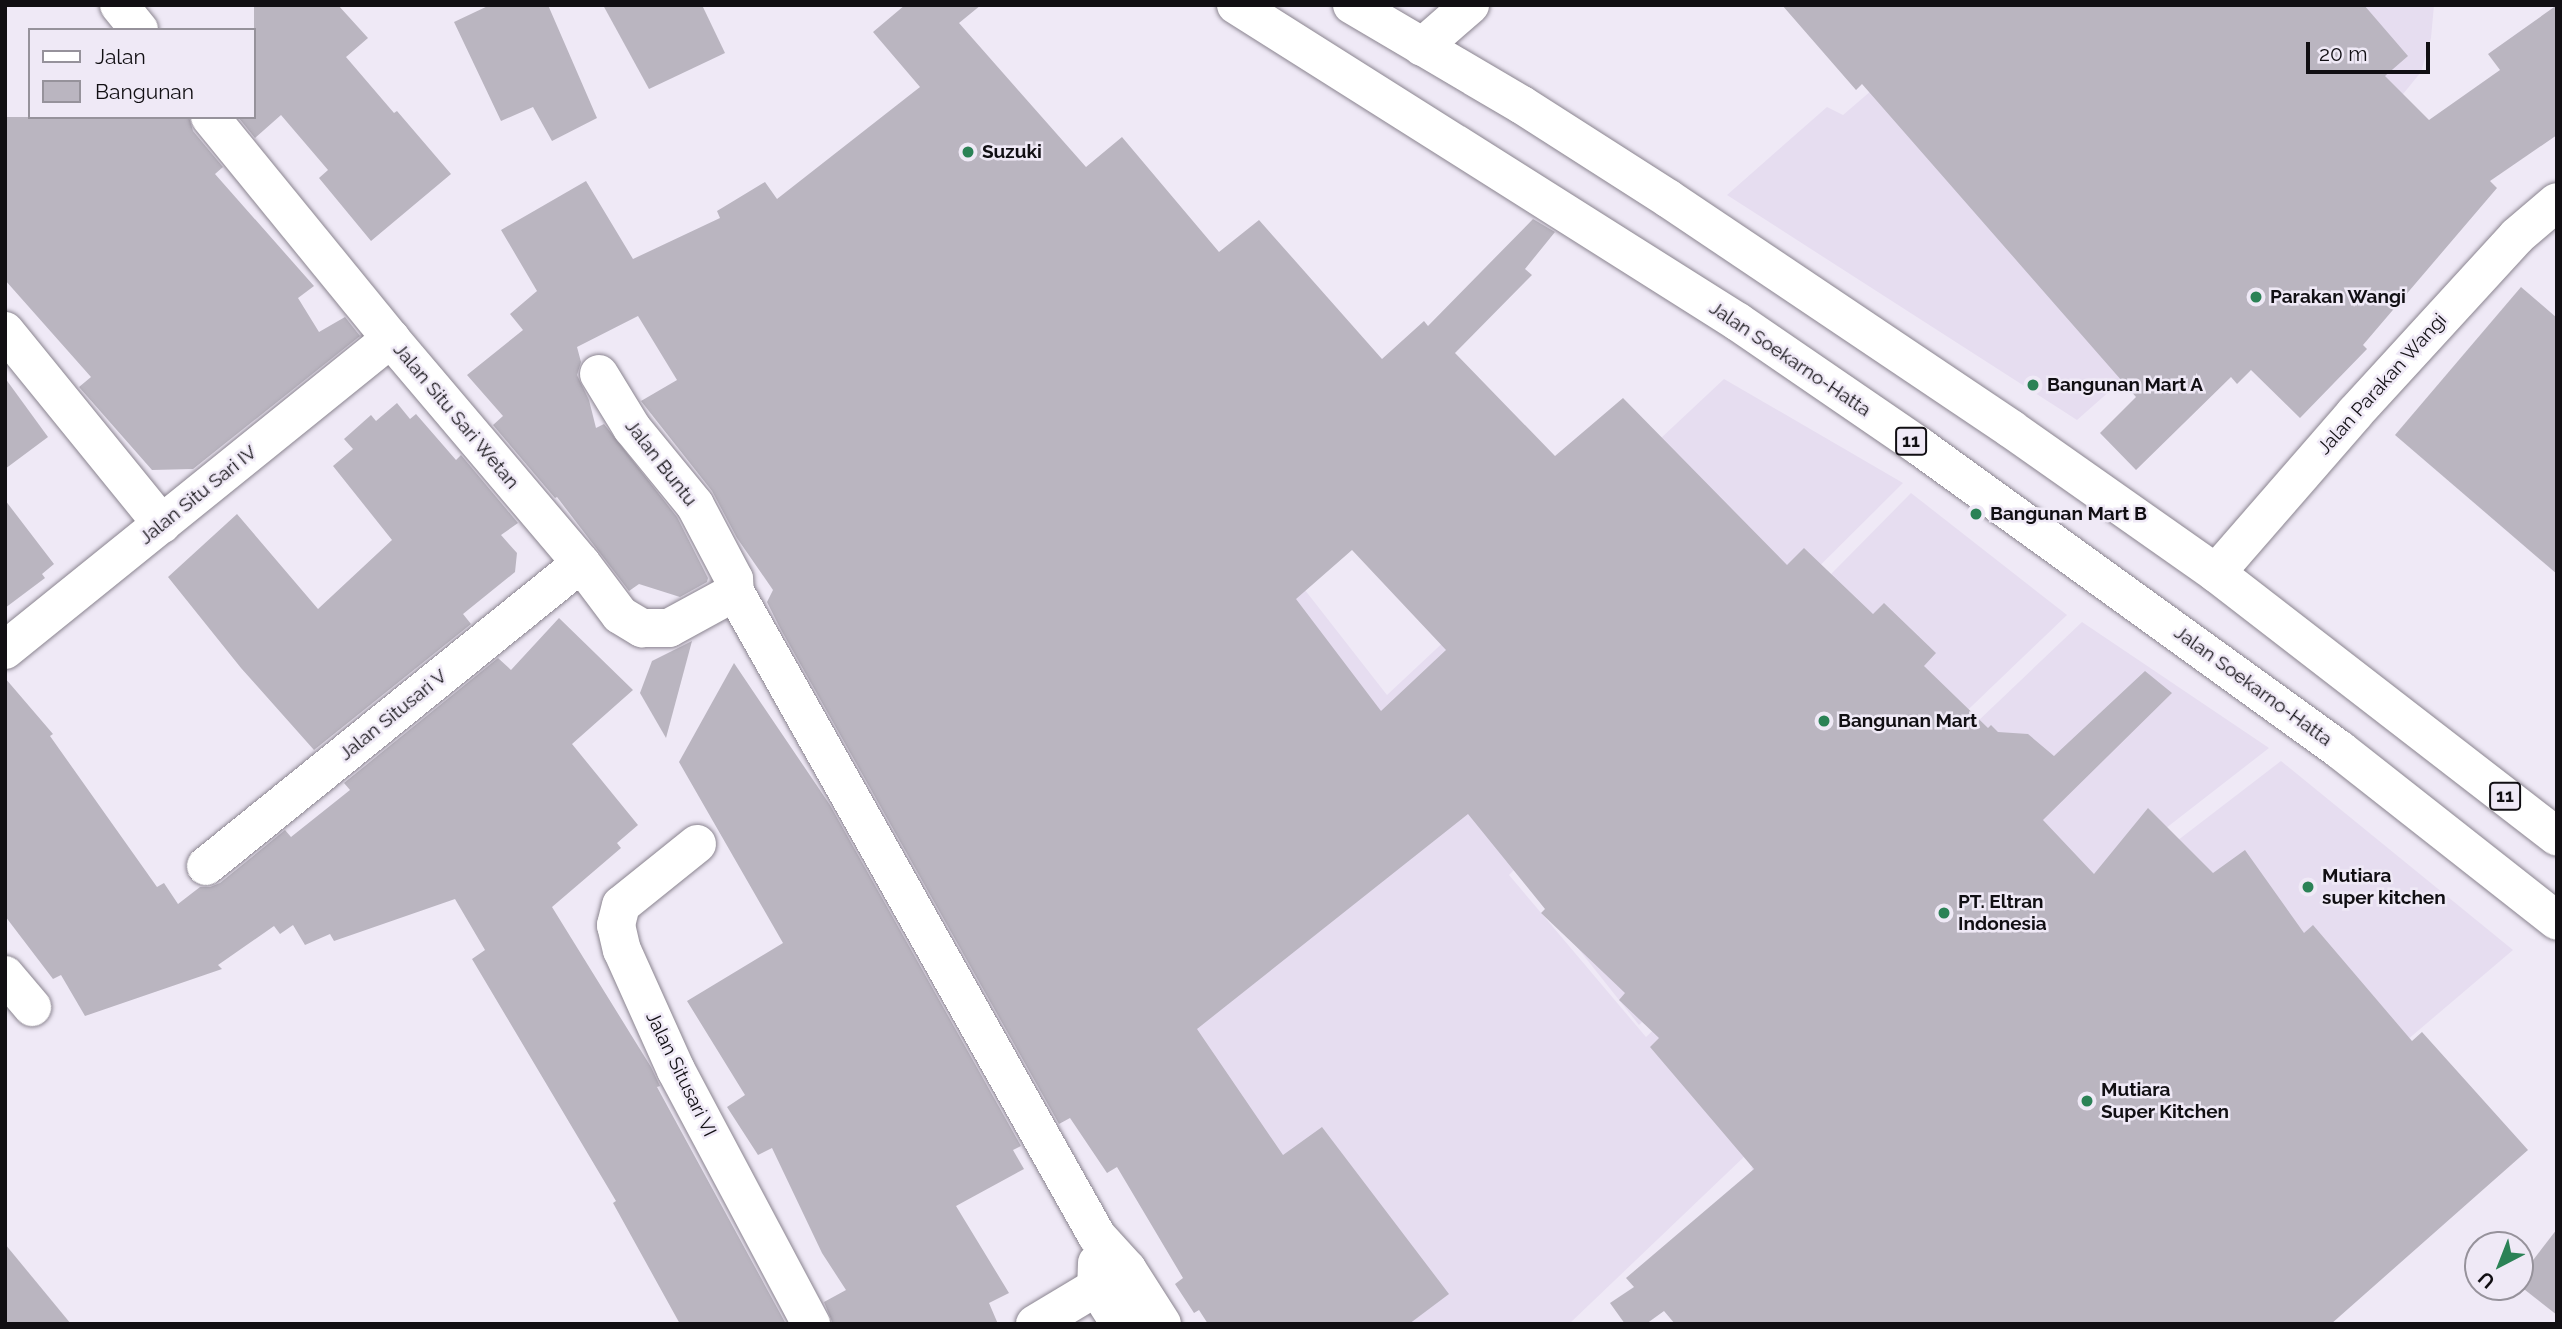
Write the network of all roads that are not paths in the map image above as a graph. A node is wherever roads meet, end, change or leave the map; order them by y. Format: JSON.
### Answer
{"nodes":[{"id":1,"x":119,"y":5,"type":"edge"},
{"id":2,"x":1236,"y":5,"type":"edge"},
{"id":3,"x":1352,"y":5,"type":"edge"},
{"id":4,"x":1470,"y":5,"type":"edge"},
{"id":5,"x":137,"y":28,"type":"edge"},
{"id":6,"x":1422,"y":47,"type":"junction"},
{"id":7,"x":213,"y":119,"type":"edge"},
{"id":8,"x":2557,"y":202,"type":"edge"},
{"id":9,"x":5,"y":331,"type":"edge"},
{"id":10,"x":391,"y":339,"type":"junction"},
{"id":11,"x":599,"y":374,"type":"dead end"},
{"id":12,"x":162,"y":524,"type":"junction"},
{"id":13,"x":581,"y":563,"type":"junction"},
{"id":14,"x":2216,"y":573,"type":"junction"},
{"id":15,"x":735,"y":592,"type":"junction"},
{"id":16,"x":5,"y":650,"type":"edge"},
{"id":17,"x":2557,"y":836,"type":"edge"},
{"id":18,"x":697,"y":844,"type":"dead end"},
{"id":19,"x":206,"y":866,"type":"dead end"},
{"id":20,"x":2557,"y":920,"type":"edge"},
{"id":21,"x":5,"y":975,"type":"edge"},
{"id":22,"x":32,"y":1007,"type":"dead end"},
{"id":23,"x":1112,"y":1278,"type":"junction"},
{"id":24,"x":810,"y":1324,"type":"edge"},
{"id":25,"x":1035,"y":1324,"type":"edge"},
{"id":26,"x":1120,"y":1324,"type":"edge"},
{"id":27,"x":1162,"y":1324,"type":"edge"}],
"edges":[{"from":1,"to":5,"type":"main road"},
{"from":2,"to":20,"type":"main road","name":"Jalan Soekarno-Hatta","number":"11"},
{"from":3,"to":6,"type":"main road","number":"11"},
{"from":4,"to":6,"type":"main road"},
{"from":6,"to":14,"type":"main road","number":"11"},
{"from":7,"to":10,"type":"main road","name":"Jalan Situ Sari Wetan"},
{"from":8,"to":14,"type":"main road","name":"Jalan Parakan Wangi"},
{"from":9,"to":12,"type":"main road"},
{"from":10,"to":12,"type":"main road","name":"Jalan Situ Sari IV"},
{"from":10,"to":13,"type":"main road","name":"Jalan Situ Sari Wetan"},
{"from":11,"to":15,"type":"main road","name":"Jalan Buntu"},
{"from":12,"to":16,"type":"main road","name":"Jalan Situ Sari IV"},
{"from":13,"to":15,"type":"main road","name":"Jalan Situ Sari Wetan"},
{"from":13,"to":19,"type":"main road","name":"Jalan Situsari V"},
{"from":14,"to":17,"type":"main road","number":"11"},
{"from":15,"to":23,"type":"main road","name":"Jalan Buntu"},
{"from":18,"to":24,"type":"main road","name":"Jalan Situsari VI"},
{"from":21,"to":22,"type":"main road"},
{"from":23,"to":25,"type":"main road"},
{"from":23,"to":26,"type":"main road"},
{"from":23,"to":27,"type":"main road"}]}
